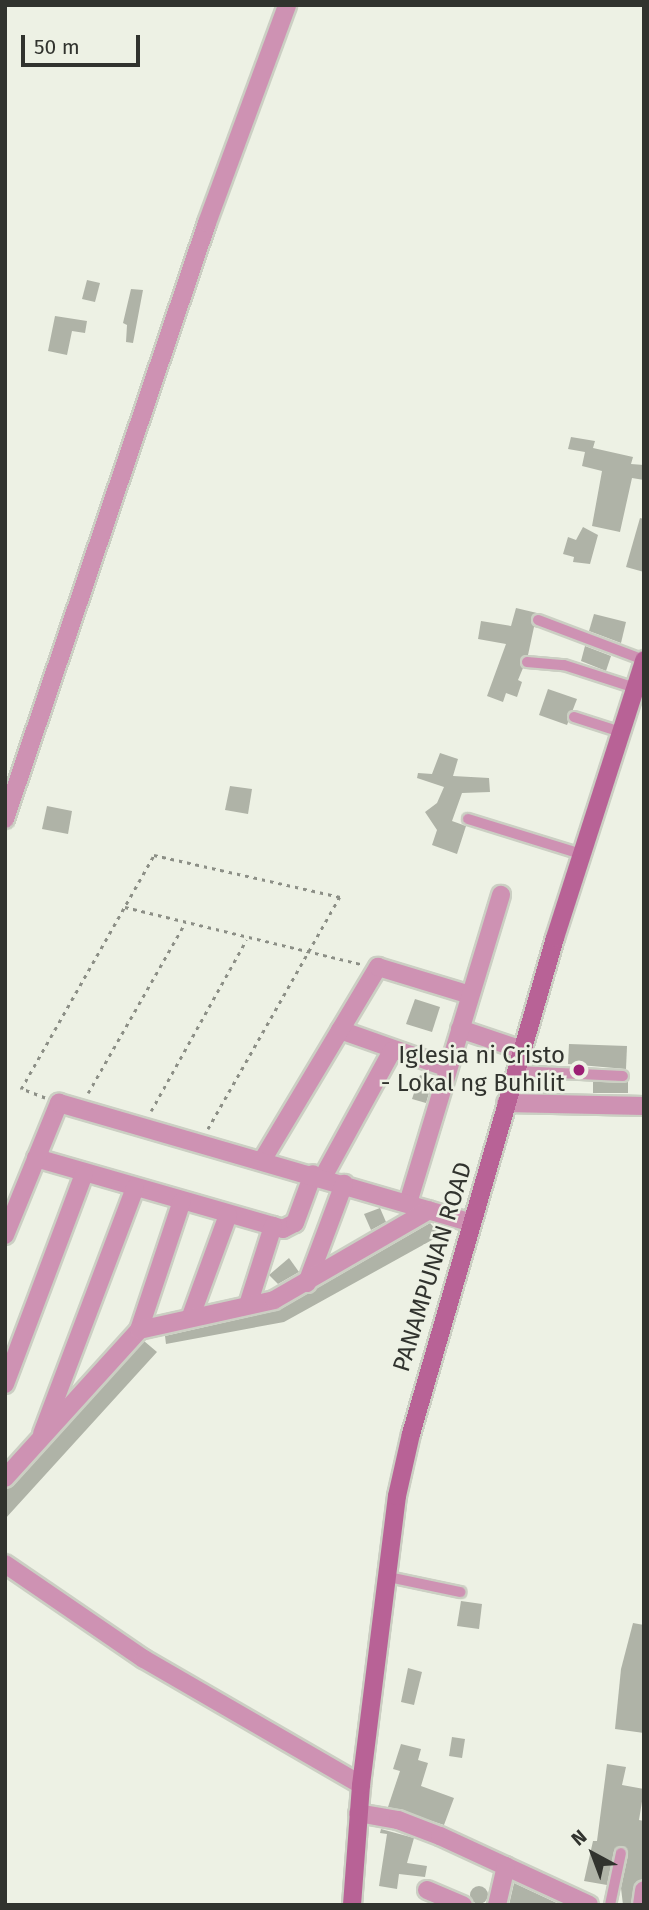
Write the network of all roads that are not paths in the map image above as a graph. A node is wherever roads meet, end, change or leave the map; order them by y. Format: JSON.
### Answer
{"nodes":[{"id":1,"x":286,"y":5,"type":"edge"},
{"id":2,"x":538,"y":620,"type":"dead end"},
{"id":3,"x":644,"y":660,"type":"edge"},
{"id":4,"x":527,"y":662,"type":"dead end"},
{"id":5,"x":635,"y":688,"type":"junction"},
{"id":6,"x":574,"y":717,"type":"dead end"},
{"id":7,"x":621,"y":733,"type":"junction"},
{"id":8,"x":5,"y":819,"type":"edge"},
{"id":9,"x":468,"y":819,"type":"dead end"},
{"id":10,"x":581,"y":854,"type":"junction"},
{"id":11,"x":500,"y":895,"type":"dead end"},
{"id":12,"x":470,"y":995,"type":"junction"},
{"id":13,"x":460,"y":1029,"type":"junction"},
{"id":14,"x":340,"y":1030,"type":"junction"},
{"id":15,"x":522,"y":1050,"type":"junction"},
{"id":16,"x":392,"y":1051,"type":"junction"},
{"id":17,"x":448,"y":1068,"type":"junction"},
{"id":18,"x":516,"y":1071,"type":"junction"},
{"id":19,"x":623,"y":1076,"type":"dead end"},
{"id":20,"x":506,"y":1103,"type":"junction"},
{"id":21,"x":644,"y":1107,"type":"edge"},
{"id":22,"x":36,"y":1158,"type":"junction"},
{"id":23,"x":263,"y":1159,"type":"junction"},
{"id":24,"x":84,"y":1174,"type":"junction"},
{"id":25,"x":318,"y":1176,"type":"junction"},
{"id":26,"x":344,"y":1184,"type":"junction"},
{"id":27,"x":135,"y":1188,"type":"junction"},
{"id":28,"x":182,"y":1201,"type":"junction"},
{"id":29,"x":408,"y":1203,"type":"junction"},
{"id":30,"x":429,"y":1210,"type":"junction"},
{"id":31,"x":228,"y":1214,"type":"junction"},
{"id":32,"x":472,"y":1223,"type":"junction"},
{"id":33,"x":273,"y":1226,"type":"junction"},
{"id":34,"x":5,"y":1235,"type":"edge"},
{"id":35,"x":307,"y":1283,"type":"junction"},
{"id":36,"x":248,"y":1306,"type":"junction"},
{"id":37,"x":191,"y":1316,"type":"junction"},
{"id":38,"x":139,"y":1331,"type":"junction"},
{"id":39,"x":5,"y":1384,"type":"edge"},
{"id":40,"x":39,"y":1443,"type":"junction"},
{"id":41,"x":5,"y":1478,"type":"edge"},
{"id":42,"x":5,"y":1564,"type":"edge"},
{"id":43,"x":388,"y":1577,"type":"junction"},
{"id":44,"x":460,"y":1592,"type":"dead end"},
{"id":45,"x":361,"y":1785,"type":"junction"},
{"id":46,"x":358,"y":1813,"type":"junction"},
{"id":47,"x":621,"y":1853,"type":"dead end"},
{"id":48,"x":506,"y":1866,"type":"junction"},
{"id":49,"x":426,"y":1890,"type":"dead end"},
{"id":50,"x":644,"y":1890,"type":"edge"},
{"id":51,"x":352,"y":1905,"type":"edge"},
{"id":52,"x":463,"y":1905,"type":"edge"},
{"id":53,"x":497,"y":1905,"type":"edge"},
{"id":54,"x":589,"y":1905,"type":"edge"},
{"id":55,"x":610,"y":1905,"type":"edge"},
{"id":56,"x":642,"y":1905,"type":"edge"}],
"edges":[{"from":1,"to":8,"type":"street"},
{"from":2,"to":3,"type":"lane"},
{"from":3,"to":5,"type":"street","name":"PANAMPUNAN ROAD"},
{"from":4,"to":5,"type":"lane"},
{"from":5,"to":7,"type":"street","name":"PANAMPUNAN ROAD"},
{"from":6,"to":7,"type":"lane"},
{"from":7,"to":10,"type":"street","name":"PANAMPUNAN ROAD"},
{"from":9,"to":10,"type":"lane"},
{"from":10,"to":15,"type":"street","name":"PANAMPUNAN ROAD"},
{"from":11,"to":12,"type":"street"},
{"from":12,"to":13,"type":"street"},
{"from":12,"to":14,"type":"street"},
{"from":13,"to":15,"type":"street"},
{"from":13,"to":17,"type":"street"},
{"from":14,"to":16,"type":"street"},
{"from":14,"to":23,"type":"street"},
{"from":15,"to":18,"type":"street","name":"PANAMPUNAN ROAD"},
{"from":16,"to":17,"type":"street"},
{"from":16,"to":25,"type":"street"},
{"from":17,"to":29,"type":"street"},
{"from":18,"to":19,"type":"lane"},
{"from":18,"to":20,"type":"street","name":"PANAMPUNAN ROAD"},
{"from":20,"to":21,"type":"street"},
{"from":20,"to":32,"type":"street","name":"PANAMPUNAN ROAD"},
{"from":22,"to":23,"type":"street"},
{"from":22,"to":24,"type":"street"},
{"from":22,"to":34,"type":"street"},
{"from":23,"to":25,"type":"street"},
{"from":24,"to":27,"type":"street"},
{"from":24,"to":39,"type":"street"},
{"from":25,"to":26,"type":"street"},
{"from":25,"to":33,"type":"street"},
{"from":26,"to":29,"type":"street"},
{"from":26,"to":35,"type":"street"},
{"from":27,"to":28,"type":"street"},
{"from":27,"to":40,"type":"street"},
{"from":28,"to":31,"type":"street"},
{"from":28,"to":38,"type":"street"},
{"from":29,"to":30,"type":"street"},
{"from":30,"to":32,"type":"street"},
{"from":30,"to":35,"type":"street"},
{"from":31,"to":33,"type":"street"},
{"from":31,"to":37,"type":"street"},
{"from":32,"to":43,"type":"street","name":"PANAMPUNAN ROAD"},
{"from":33,"to":36,"type":"street"},
{"from":35,"to":36,"type":"street"},
{"from":36,"to":37,"type":"street"},
{"from":37,"to":38,"type":"street"},
{"from":38,"to":40,"type":"street"},
{"from":40,"to":41,"type":"street"},
{"from":42,"to":45,"type":"street"},
{"from":43,"to":44,"type":"lane"},
{"from":43,"to":45,"type":"street","name":"PANAMPUNAN ROAD"},
{"from":45,"to":46,"type":"street","name":"PANAMPUNAN ROAD"},
{"from":46,"to":48,"type":"street"},
{"from":46,"to":51,"type":"street","name":"PANAMPUNAN ROAD"},
{"from":47,"to":55,"type":"lane"},
{"from":48,"to":53,"type":"street"},
{"from":48,"to":54,"type":"street"},
{"from":49,"to":52,"type":"street"},
{"from":50,"to":56,"type":"street"}]}
